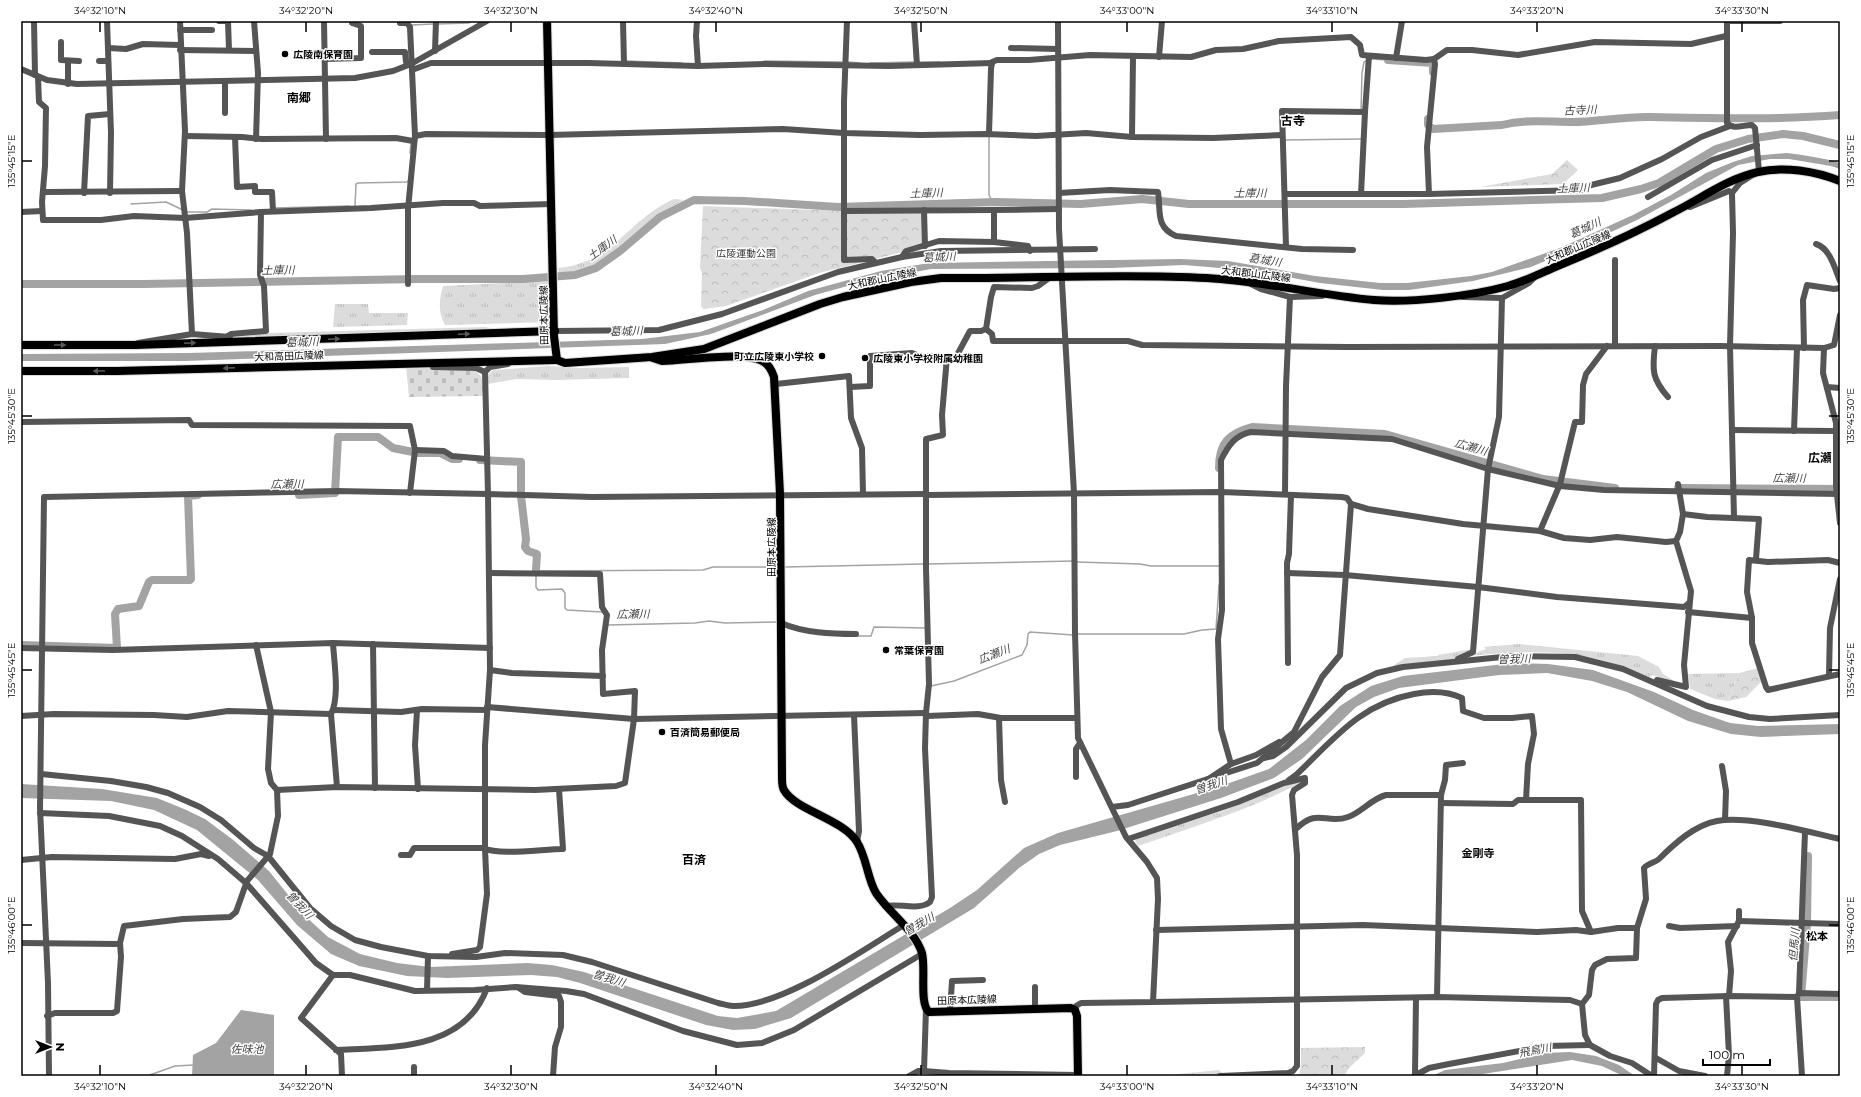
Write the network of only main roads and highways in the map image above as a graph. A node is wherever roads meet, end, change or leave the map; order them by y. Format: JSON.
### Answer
{"nodes":[{"id":1,"x":547,"y":21,"type":"edge"},
{"id":2,"x":1840,"y":181,"type":"edge"},
{"id":3,"x":555,"y":334,"type":"junction"},
{"id":4,"x":21,"y":345,"type":"edge"},
{"id":5,"x":556,"y":358,"type":"junction"},
{"id":6,"x":652,"y":358,"type":"junction"},
{"id":7,"x":21,"y":371,"type":"edge"},
{"id":8,"x":1078,"y":1075,"type":"edge"}],
"edges":[{"from":1,"to":3,"type":"main road","name":"田原本広陵線"},
{"from":2,"to":6,"type":"main road","name":"大和郡山広陵線"},
{"from":4,"to":3,"type":"main road","name":"大和高田広陵線","one_way":true},
{"from":3,"to":5,"type":"main road","name":"田原本広陵線"},
{"from":5,"to":6,"type":"main road","name":"田原本広陵線"},
{"from":5,"to":7,"type":"main road","name":"大和高田広陵線","one_way":true},
{"from":6,"to":8,"type":"main road","name":"田原本広陵線"}]}
